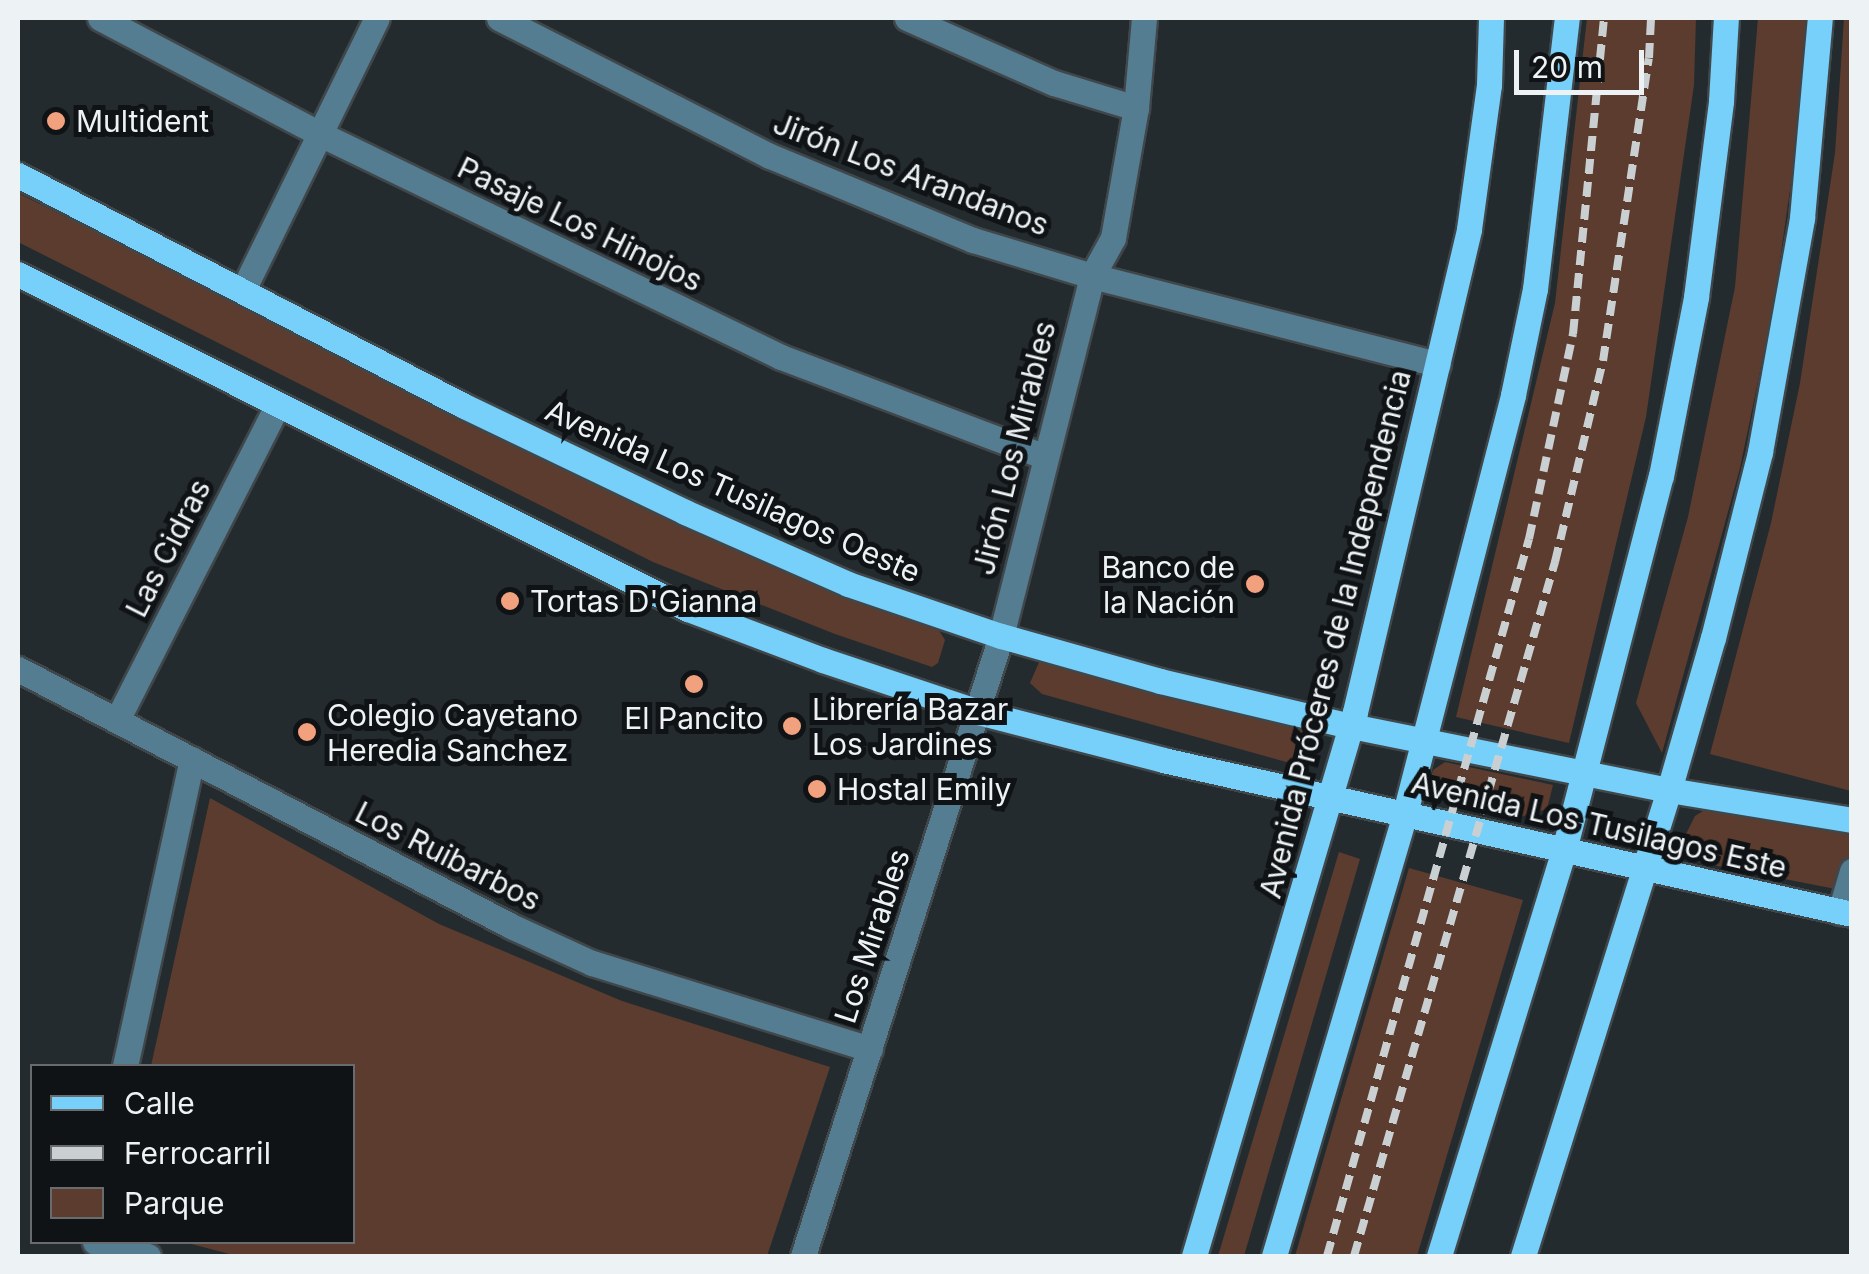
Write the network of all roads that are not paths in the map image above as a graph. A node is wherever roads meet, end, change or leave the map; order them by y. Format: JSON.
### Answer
{"nodes":[{"id":1,"x":100,"y":18,"type":"edge"},
{"id":2,"x":377,"y":18,"type":"edge"},
{"id":3,"x":498,"y":18,"type":"edge"},
{"id":4,"x":907,"y":18,"type":"edge"},
{"id":5,"x":1144,"y":18,"type":"edge"},
{"id":6,"x":1490,"y":18,"type":"edge"},
{"id":7,"x":1568,"y":18,"type":"edge"},
{"id":8,"x":1726,"y":18,"type":"edge"},
{"id":9,"x":1820,"y":18,"type":"edge"},
{"id":10,"x":1136,"y":108,"type":"junction"},
{"id":11,"x":320,"y":134,"type":"junction"},
{"id":12,"x":18,"y":176,"type":"edge"},
{"id":13,"x":18,"y":274,"type":"edge"},
{"id":14,"x":1092,"y":276,"type":"junction"},
{"id":15,"x":243,"y":290,"type":"junction"},
{"id":16,"x":1438,"y":364,"type":"junction"},
{"id":17,"x":277,"y":406,"type":"junction"},
{"id":18,"x":1045,"y":457,"type":"junction"},
{"id":19,"x":1001,"y":636,"type":"junction"},
{"id":20,"x":18,"y":669,"type":"edge"},
{"id":21,"x":978,"y":712,"type":"junction"},
{"id":22,"x":117,"y":720,"type":"junction"},
{"id":23,"x":1351,"y":726,"type":"junction"},
{"id":24,"x":1424,"y":742,"type":"junction"},
{"id":25,"x":192,"y":759,"type":"junction"},
{"id":26,"x":1584,"y":774,"type":"junction"},
{"id":27,"x":1668,"y":790,"type":"junction"},
{"id":28,"x":1331,"y":796,"type":"junction"},
{"id":29,"x":1405,"y":813,"type":"junction"},
{"id":30,"x":1852,"y":820,"type":"edge"},
{"id":31,"x":1564,"y":850,"type":"junction"},
{"id":32,"x":1644,"y":869,"type":"junction"},
{"id":33,"x":1852,"y":870,"type":"edge"},
{"id":34,"x":1846,"y":913,"type":"edge"},
{"id":35,"x":870,"y":1049,"type":"junction"},
{"id":36,"x":126,"y":1064,"type":"edge"},
{"id":37,"x":103,"y":1244,"type":"edge"},
{"id":38,"x":148,"y":1256,"type":"edge"},
{"id":39,"x":803,"y":1256,"type":"edge"},
{"id":40,"x":1194,"y":1256,"type":"edge"},
{"id":41,"x":1274,"y":1256,"type":"edge"},
{"id":42,"x":1439,"y":1256,"type":"edge"},
{"id":43,"x":1523,"y":1256,"type":"edge"}],
"edges":[{"from":1,"to":11,"type":"street","name":"Pasaje Los Hinojos"},
{"from":2,"to":11,"type":"street"},
{"from":3,"to":14,"type":"street","name":"Jirón Los Arandanos"},
{"from":4,"to":10,"type":"street"},
{"from":5,"to":10,"type":"street","name":"Jirón Los Mirables"},
{"from":6,"to":16,"type":"main road","name":"Avenida Próceres de la Independencia"},
{"from":7,"to":24,"type":"main road"},
{"from":8,"to":26,"type":"main road"},
{"from":9,"to":27,"type":"main road"},
{"from":10,"to":14,"type":"street","name":"Jirón Los Mirables"},
{"from":11,"to":15,"type":"street"},
{"from":11,"to":18,"type":"street","name":"Pasaje Los Hinojos"},
{"from":12,"to":15,"type":"main road","name":"Avenida Los Tusilagos Oeste"},
{"from":13,"to":17,"type":"main road"},
{"from":14,"to":16,"type":"street","name":"Jirón Los Arandanos"},
{"from":14,"to":18,"type":"street","name":"Jirón Los Mirables"},
{"from":15,"to":19,"type":"main road","name":"Avenida Los Tusilagos Oeste"},
{"from":16,"to":23,"type":"main road","name":"Avenida Próceres de la Independencia"},
{"from":17,"to":21,"type":"main road"},
{"from":17,"to":22,"type":"street","name":"Las Cidras"},
{"from":18,"to":19,"type":"street","name":"Jirón Los Mirables"},
{"from":19,"to":21,"type":"street","name":"Los Mirables"},
{"from":19,"to":23,"type":"main road","name":"Avenida Los Tusilagos Oeste"},
{"from":20,"to":22,"type":"street","name":"Los Ruibarbos"},
{"from":21,"to":28,"type":"main road"},
{"from":21,"to":35,"type":"street","name":"Los Mirables"},
{"from":22,"to":25,"type":"street","name":"Los Ruibarbos"},
{"from":23,"to":24,"type":"main road","name":"Avenida Los Tusilagos Oeste"},
{"from":23,"to":28,"type":"main road","name":"Avenida Próceres de la Independencia"},
{"from":24,"to":26,"type":"main road","name":"Avenida Los Tusilagos Oeste"},
{"from":24,"to":29,"type":"main road"},
{"from":25,"to":35,"type":"street","name":"Los Ruibarbos"},
{"from":25,"to":36,"type":"street"},
{"from":26,"to":27,"type":"main road","name":"Avenida Los Tusilagos Este"},
{"from":26,"to":31,"type":"main road"},
{"from":27,"to":30,"type":"main road","name":"Avenida Los Tusilagos Este"},
{"from":27,"to":32,"type":"main road"},
{"from":28,"to":29,"type":"main road","name":"Avenida Los Tusilagos Este"},
{"from":28,"to":40,"type":"main road","name":"Avenida Próceres de la Independencia"},
{"from":29,"to":31,"type":"main road","name":"Avenida Los Tusilagos Este"},
{"from":29,"to":41,"type":"main road"},
{"from":31,"to":32,"type":"main road","name":"Avenida Los Tusilagos Este"},
{"from":31,"to":42,"type":"main road"},
{"from":32,"to":34,"type":"main road","name":"Avenida Los Tusilagos Este"},
{"from":32,"to":43,"type":"main road"},
{"from":33,"to":34,"type":"street"},
{"from":35,"to":39,"type":"street","name":"Los Mirables"},
{"from":37,"to":38,"type":"street"}]}
